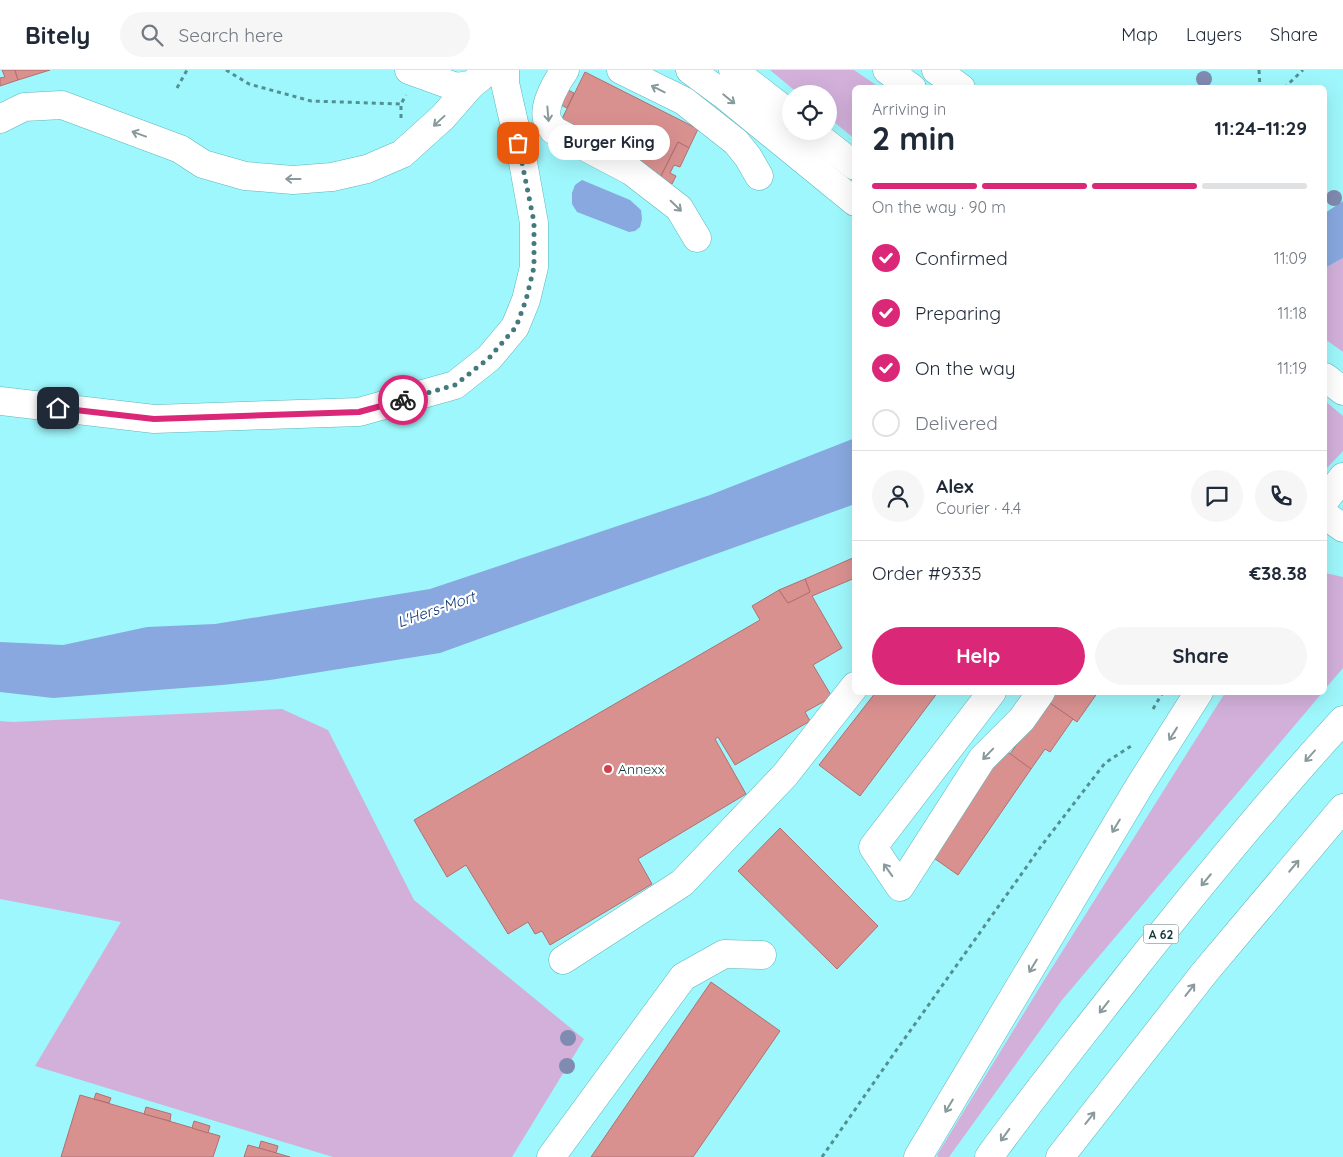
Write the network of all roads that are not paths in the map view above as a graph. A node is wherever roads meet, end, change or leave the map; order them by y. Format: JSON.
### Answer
{"nodes":[{"id":1,"x":505,"y":70,"type":"edge"},
{"id":2,"x":565,"y":70,"type":"edge"},
{"id":3,"x":621,"y":70,"type":"edge"},
{"id":4,"x":690,"y":70,"type":"edge"},
{"id":5,"x":733,"y":70,"type":"edge"},
{"id":6,"x":887,"y":70,"type":"edge"},
{"id":7,"x":936,"y":70,"type":"edge"},
{"id":8,"x":413,"y":71,"type":"edge"},
{"id":9,"x":480,"y":77,"type":"edge"},
{"id":10,"x":908,"y":85,"type":"edge"},
{"id":11,"x":956,"y":85,"type":"edge"},
{"id":12,"x":782,"y":108,"type":"edge"},
{"id":13,"x":0,"y":119,"type":"edge"},
{"id":14,"x":822,"y":140,"type":"edge"},
{"id":15,"x":852,"y":164,"type":"edge"},
{"id":16,"x":759,"y":176,"type":"dead end"},
{"id":17,"x":852,"y":200,"type":"edge"},
{"id":18,"x":697,"y":238,"type":"dead end"},
{"id":19,"x":1327,"y":379,"type":"edge"},
{"id":20,"x":1343,"y":391,"type":"edge"},
{"id":21,"x":0,"y":401,"type":"edge"},
{"id":22,"x":1343,"y":477,"type":"edge"},
{"id":23,"x":1327,"y":497,"type":"edge"},
{"id":24,"x":1327,"y":516,"type":"edge"},
{"id":25,"x":1343,"y":528,"type":"edge"},
{"id":26,"x":852,"y":690,"type":"edge"},
{"id":27,"x":990,"y":695,"type":"edge"},
{"id":28,"x":1039,"y":695,"type":"edge"},
{"id":29,"x":1197,"y":695,"type":"edge"},
{"id":30,"x":1343,"y":720,"type":"edge"},
{"id":31,"x":1343,"y":808,"type":"edge"},
{"id":32,"x":762,"y":955,"type":"dead end"},
{"id":33,"x":563,"y":960,"type":"dead end"},
{"id":34,"x":551,"y":1157,"type":"edge"},
{"id":35,"x":918,"y":1157,"type":"edge"},
{"id":36,"x":989,"y":1157,"type":"edge"},
{"id":37,"x":1060,"y":1157,"type":"edge"}],
"edges":[{"from":1,"to":21,"type":"main road"},
{"from":2,"to":18,"type":"main road","one_way":true},
{"from":16,"to":3,"type":"main road","one_way":true},
{"from":4,"to":17,"type":"main road","one_way":true},
{"from":5,"to":12,"type":"main road"},
{"from":6,"to":10,"type":"main road"},
{"from":7,"to":11,"type":"main road"},
{"from":8,"to":9,"type":"main road"},
{"from":9,"to":13,"type":"main road","one_way":true},
{"from":14,"to":15,"type":"main road"},
{"from":19,"to":20,"type":"main road"},
{"from":22,"to":23,"type":"main road"},
{"from":24,"to":25,"type":"main road"},
{"from":26,"to":33,"type":"main road"},
{"from":28,"to":27,"type":"main road","one_way":true},
{"from":29,"to":35,"type":"main road","one_way":true},
{"from":30,"to":36,"type":"main road","number":"A 62","one_way":true},
{"from":37,"to":31,"type":"main road","one_way":true},
{"from":32,"to":34,"type":"main road"}]}
